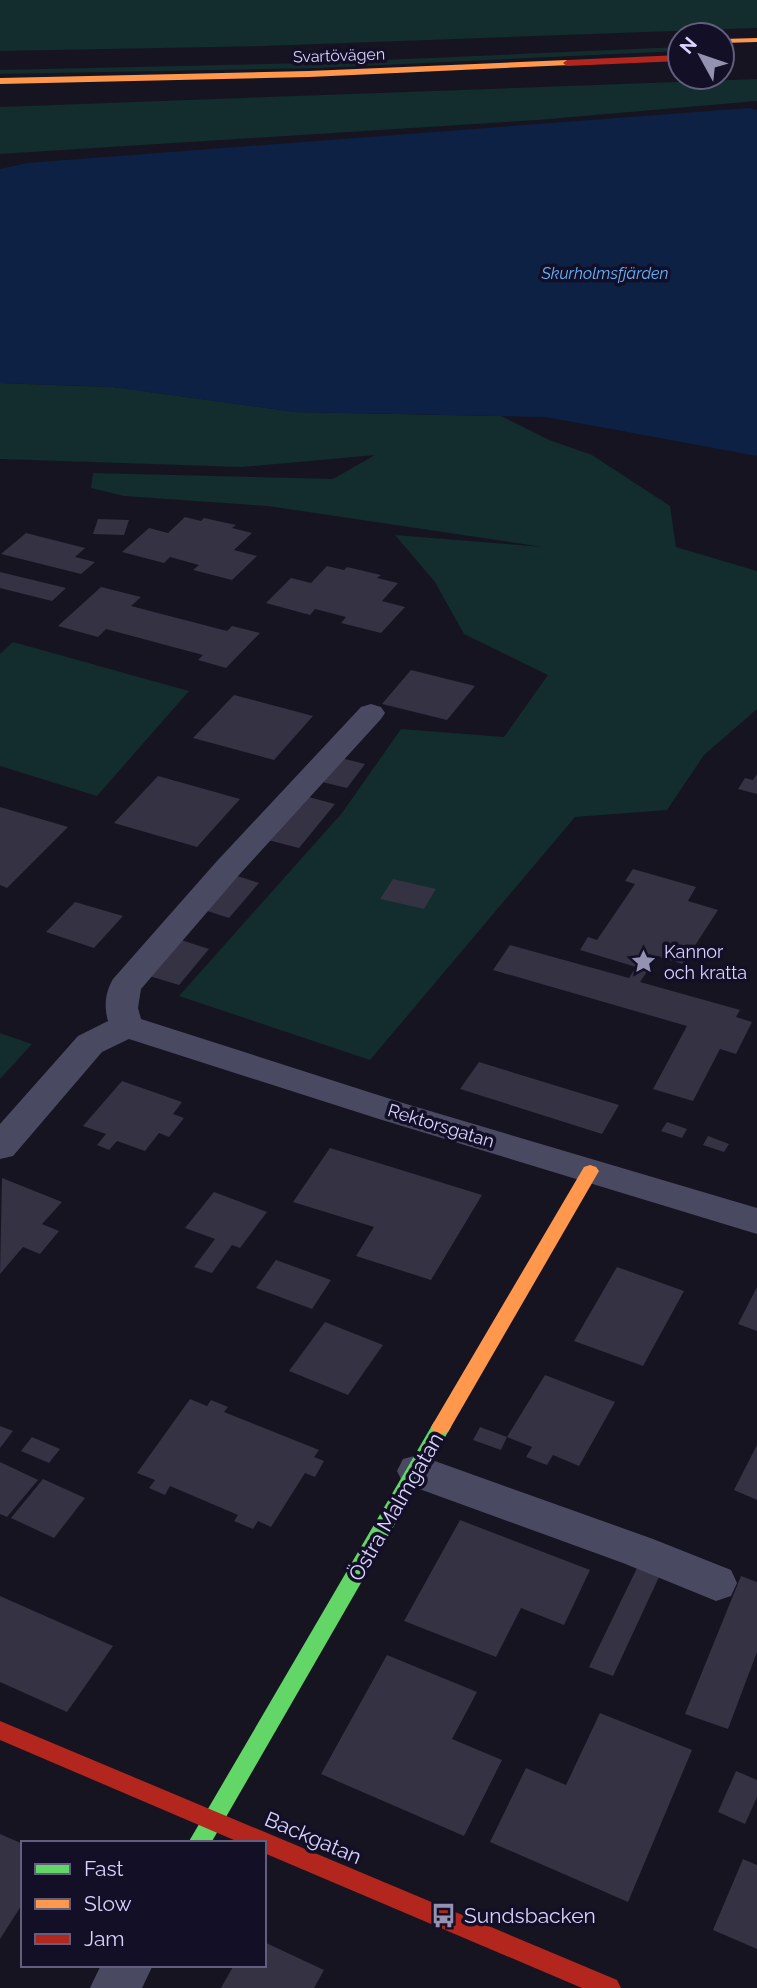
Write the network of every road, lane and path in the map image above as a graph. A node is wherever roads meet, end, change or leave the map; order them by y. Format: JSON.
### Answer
{"nodes":[{"id":1,"x":757,"y":40,"type":"edge"},
{"id":2,"x":736,"y":41,"type":"edge"},
{"id":3,"x":666,"y":44,"type":"edge"},
{"id":4,"x":383,"y":54,"type":"dead end"},
{"id":5,"x":736,"y":56,"type":"edge"},
{"id":6,"x":757,"y":56,"type":"edge"},
{"id":7,"x":253,"y":59,"type":"dead end"},
{"id":8,"x":666,"y":59,"type":"edge"},
{"id":9,"x":121,"y":62,"type":"dead end"},
{"id":10,"x":0,"y":81,"type":"edge"},
{"id":11,"x":371,"y":713,"type":"dead end"},
{"id":12,"x":126,"y":1026,"type":"junction"},
{"id":13,"x":0,"y":1146,"type":"edge"},
{"id":14,"x":590,"y":1171,"type":"junction"},
{"id":15,"x":757,"y":1221,"type":"edge"},
{"id":16,"x":418,"y":1471,"type":"junction"},
{"id":17,"x":716,"y":1583,"type":"dead end"},
{"id":18,"x":0,"y":1730,"type":"edge"},
{"id":19,"x":213,"y":1818,"type":"junction"},
{"id":20,"x":200,"y":1841,"type":"edge"},
{"id":21,"x":264,"y":1841,"type":"edge"},
{"id":22,"x":266,"y":1842,"type":"edge"},
{"id":23,"x":127,"y":1967,"type":"edge"},
{"id":24,"x":582,"y":1983,"type":"edge"},
{"id":25,"x":115,"y":1988,"type":"edge"}],
"edges":[{"from":1,"to":2,"type":"main road"},
{"from":3,"to":4,"type":"main road","name":"Svartövägen"},
{"from":5,"to":6,"type":"main road"},
{"from":7,"to":9,"type":"main road"},
{"from":8,"to":10,"type":"main road","name":"Svartövägen"},
{"from":11,"to":12,"type":"street"},
{"from":12,"to":13,"type":"street"},
{"from":12,"to":14,"type":"street","name":"Rektorsgatan"},
{"from":14,"to":15,"type":"street","name":"Rektorsgatan"},
{"from":14,"to":16,"type":"main road","name":"Östra Malmgatan"},
{"from":16,"to":17,"type":"street"},
{"from":16,"to":19,"type":"main road","name":"Östra Malmgatan"},
{"from":18,"to":19,"type":"main road","name":"Backgatan"},
{"from":19,"to":20,"type":"main road","name":"Östra Malmgatan"},
{"from":19,"to":21,"type":"main road","name":"Backgatan"},
{"from":22,"to":24,"type":"main road","name":"Backgatan"},
{"from":23,"to":25,"type":"street"}]}
